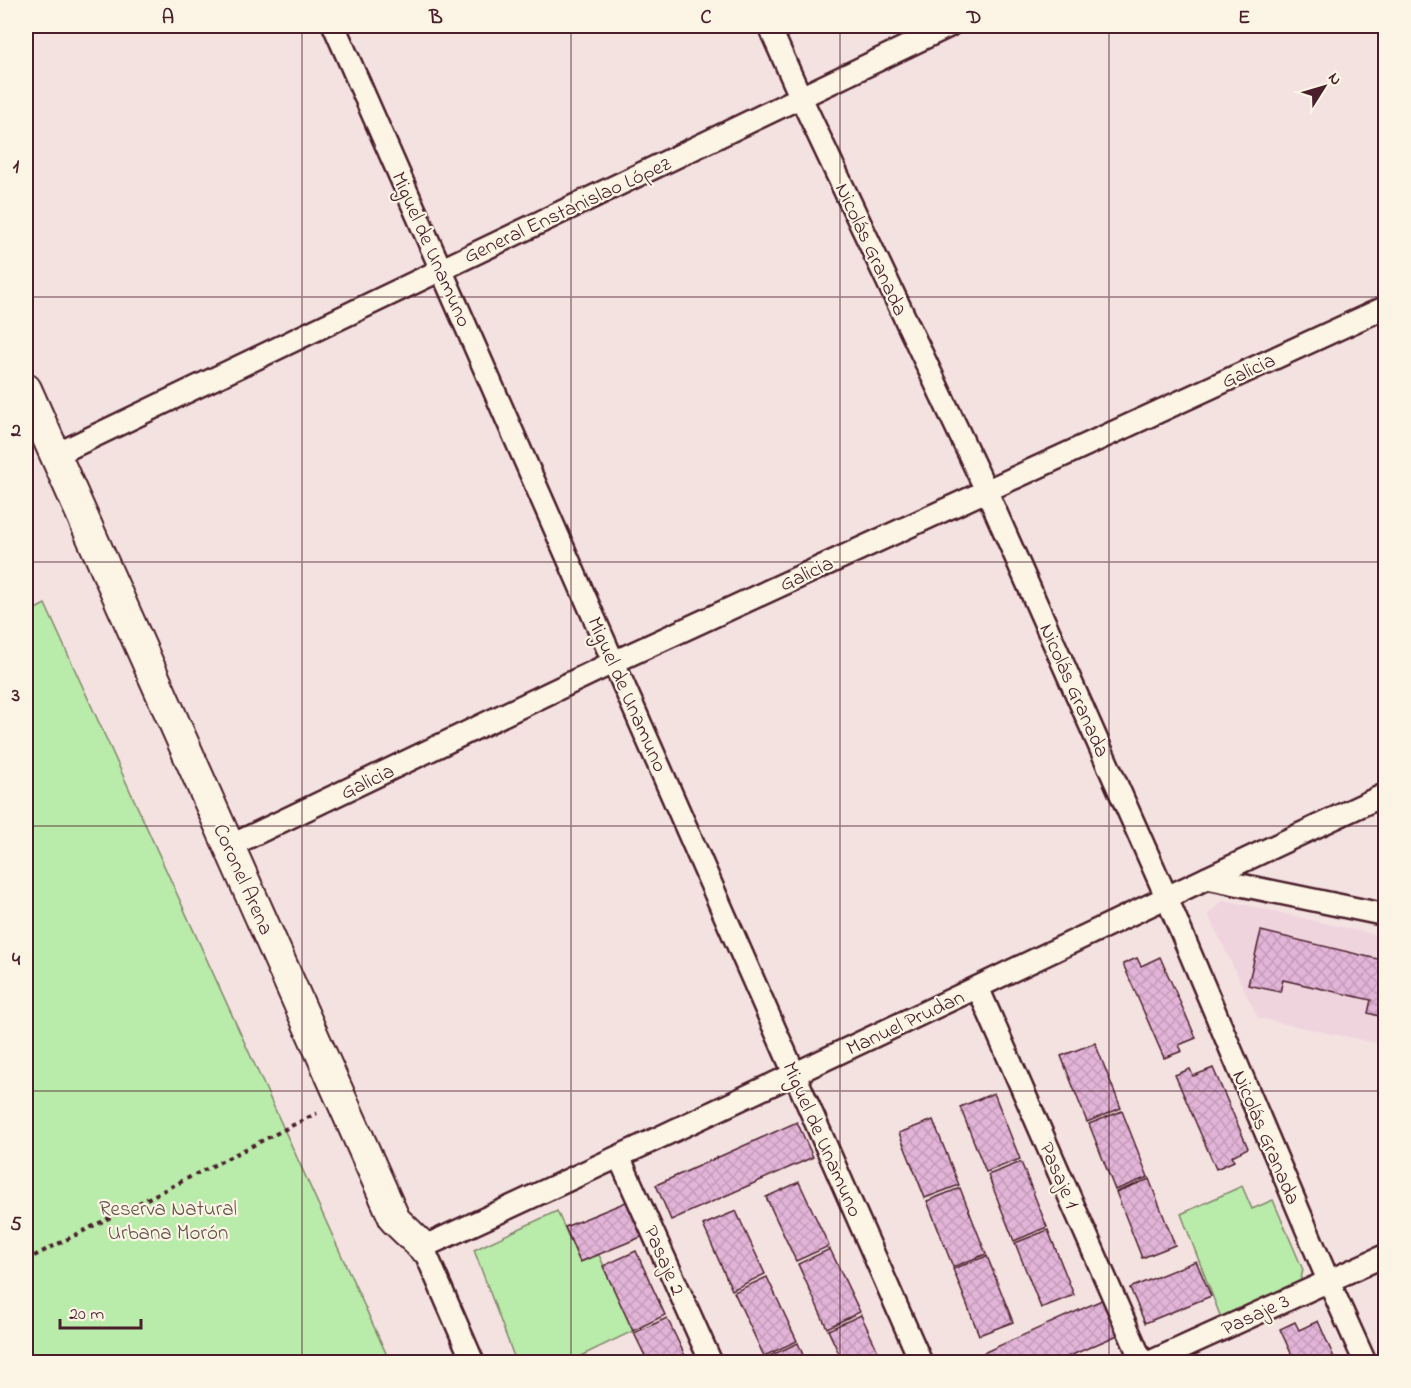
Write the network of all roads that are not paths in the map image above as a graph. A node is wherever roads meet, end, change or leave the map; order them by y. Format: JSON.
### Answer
{"nodes":[{"id":1,"x":334,"y":26,"type":"edge"},
{"id":2,"x":769,"y":26,"type":"edge"},
{"id":3,"x":950,"y":26,"type":"edge"},
{"id":4,"x":801,"y":98,"type":"junction"},
{"id":5,"x":441,"y":269,"type":"junction"},
{"id":6,"x":1386,"y":306,"type":"edge"},
{"id":7,"x":26,"y":389,"type":"edge"},
{"id":8,"x":55,"y":455,"type":"junction"},
{"id":9,"x":986,"y":490,"type":"junction"},
{"id":10,"x":614,"y":662,"type":"junction"},
{"id":11,"x":1386,"y":794,"type":"edge"},
{"id":12,"x":230,"y":846,"type":"junction"},
{"id":13,"x":1207,"y":878,"type":"junction"},
{"id":14,"x":1166,"y":896,"type":"junction"},
{"id":15,"x":1386,"y":915,"type":"edge"},
{"id":16,"x":978,"y":988,"type":"junction"},
{"id":17,"x":795,"y":1074,"type":"junction"},
{"id":18,"x":619,"y":1157,"type":"junction"},
{"id":19,"x":423,"y":1247,"type":"junction"},
{"id":20,"x":1386,"y":1255,"type":"edge"},
{"id":21,"x":1328,"y":1280,"type":"junction"},
{"id":22,"x":473,"y":1362,"type":"edge"},
{"id":23,"x":711,"y":1362,"type":"edge"},
{"id":24,"x":921,"y":1362,"type":"edge"},
{"id":25,"x":1142,"y":1362,"type":"edge"},
{"id":26,"x":1150,"y":1362,"type":"edge"},
{"id":27,"x":1365,"y":1362,"type":"edge"}],
"edges":[{"from":1,"to":5,"type":"street","name":"Miguel de Unamuno"},
{"from":2,"to":4,"type":"street","name":"Nicolás Granada"},
{"from":3,"to":4,"type":"street","name":"General Enstanislao López"},
{"from":4,"to":5,"type":"street","name":"General Enstanislao López"},
{"from":4,"to":9,"type":"street","name":"Nicolás Granada"},
{"from":5,"to":8,"type":"street","name":"General Enstanislao López"},
{"from":5,"to":10,"type":"street","name":"Miguel de Unamuno"},
{"from":6,"to":9,"type":"street","name":"Galicia"},
{"from":7,"to":8,"type":"street","name":"Coronel Arena"},
{"from":8,"to":12,"type":"street","name":"Coronel Arena"},
{"from":9,"to":10,"type":"street","name":"Galicia"},
{"from":9,"to":14,"type":"street","name":"Nicolás Granada"},
{"from":10,"to":12,"type":"street","name":"Galicia"},
{"from":10,"to":17,"type":"street","name":"Miguel de Unamuno"},
{"from":11,"to":13,"type":"street","name":"Manuel Prudan"},
{"from":12,"to":19,"type":"street","name":"Coronel Arena"},
{"from":13,"to":14,"type":"street","name":"Manuel Prudan"},
{"from":13,"to":15,"type":"street"},
{"from":14,"to":16,"type":"street","name":"Manuel Prudan"},
{"from":14,"to":21,"type":"street","name":"Nicolás Granada"},
{"from":16,"to":17,"type":"street","name":"Manuel Prudan"},
{"from":16,"to":25,"type":"street","name":"Pasaje 1"},
{"from":17,"to":18,"type":"street","name":"Manuel Prudan"},
{"from":17,"to":24,"type":"street","name":"Miguel de Unamuno"},
{"from":18,"to":19,"type":"street","name":"Manuel Prudan"},
{"from":18,"to":23,"type":"street","name":"Pasaje 2"},
{"from":19,"to":22,"type":"street","name":"Coronel Arena"},
{"from":20,"to":21,"type":"street","name":"Pasaje 3"},
{"from":21,"to":26,"type":"street","name":"Pasaje 3"},
{"from":21,"to":27,"type":"street","name":"Nicolás Granada"}]}
